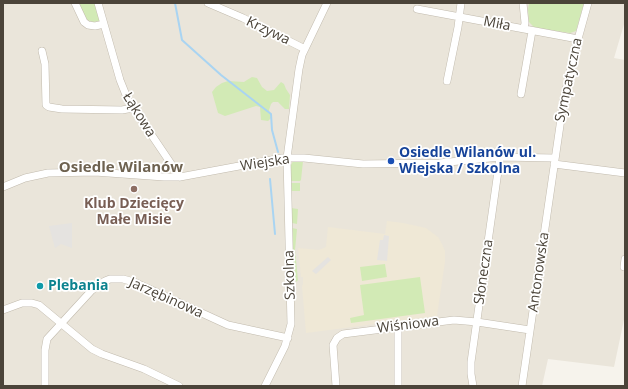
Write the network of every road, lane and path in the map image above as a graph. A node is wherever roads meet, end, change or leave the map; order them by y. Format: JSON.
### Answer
{"nodes":[{"id":1,"x":75,"y":3,"type":"edge"},
{"id":2,"x":98,"y":3,"type":"edge"},
{"id":3,"x":208,"y":3,"type":"edge"},
{"id":4,"x":327,"y":3,"type":"edge"},
{"id":5,"x":460,"y":3,"type":"edge"},
{"id":6,"x":523,"y":3,"type":"edge"},
{"id":7,"x":588,"y":3,"type":"edge"},
{"id":8,"x":417,"y":9,"type":"dead end"},
{"id":9,"x":459,"y":17,"type":"junction"},
{"id":10,"x":104,"y":24,"type":"junction"},
{"id":11,"x":524,"y":29,"type":"junction"},
{"id":12,"x":532,"y":31,"type":"junction"},
{"id":13,"x":578,"y":39,"type":"junction"},
{"id":14,"x":305,"y":50,"type":"junction"},
{"id":15,"x":42,"y":52,"type":"dead end"},
{"id":16,"x":447,"y":81,"type":"dead end"},
{"id":17,"x":521,"y":94,"type":"dead end"},
{"id":18,"x":133,"y":108,"type":"junction"},
{"id":19,"x":500,"y":157,"type":"junction"},
{"id":20,"x":287,"y":158,"type":"junction"},
{"id":21,"x":554,"y":161,"type":"junction"},
{"id":22,"x":625,"y":173,"type":"edge"},
{"id":23,"x":180,"y":177,"type":"junction"},
{"id":24,"x":3,"y":187,"type":"edge"},
{"id":25,"x":3,"y":310,"type":"edge"},
{"id":26,"x":477,"y":322,"type":"junction"},
{"id":27,"x":61,"y":324,"type":"junction"},
{"id":28,"x":398,"y":327,"type":"junction"},
{"id":29,"x":530,"y":330,"type":"junction"},
{"id":30,"x":288,"y":338,"type":"junction"},
{"id":31,"x":46,"y":386,"type":"edge"},
{"id":32,"x":179,"y":386,"type":"edge"},
{"id":33,"x":266,"y":386,"type":"edge"},
{"id":34,"x":336,"y":386,"type":"edge"},
{"id":35,"x":398,"y":386,"type":"edge"},
{"id":36,"x":473,"y":386,"type":"edge"},
{"id":37,"x":522,"y":386,"type":"edge"}],
"edges":[{"from":1,"to":10,"type":"street"},
{"from":2,"to":10,"type":"street","name":"Łąkowa"},
{"from":3,"to":14,"type":"street","name":"Krzywa"},
{"from":4,"to":14,"type":"street","name":"Szkolna"},
{"from":5,"to":9,"type":"street"},
{"from":6,"to":11,"type":"street"},
{"from":7,"to":13,"type":"street","name":"Sympatyczna"},
{"from":8,"to":9,"type":"street","name":"Miła"},
{"from":9,"to":11,"type":"street","name":"Miła"},
{"from":9,"to":16,"type":"street"},
{"from":10,"to":18,"type":"street","name":"Łąkowa"},
{"from":11,"to":12,"type":"street","name":"Miła"},
{"from":12,"to":13,"type":"street","name":"Miła"},
{"from":12,"to":17,"type":"street"},
{"from":13,"to":21,"type":"street","name":"Sympatyczna"},
{"from":14,"to":20,"type":"street","name":"Szkolna"},
{"from":15,"to":18,"type":"street"},
{"from":18,"to":23,"type":"street","name":"Łąkowa"},
{"from":19,"to":20,"type":"street","name":"Wiejska"},
{"from":19,"to":21,"type":"street","name":"Wiejska"},
{"from":19,"to":26,"type":"street","name":"Słoneczna"},
{"from":20,"to":23,"type":"street","name":"Wiejska"},
{"from":20,"to":30,"type":"street","name":"Szkolna"},
{"from":21,"to":22,"type":"street","name":"Wiejska"},
{"from":21,"to":29,"type":"street","name":"Antonowska"},
{"from":23,"to":24,"type":"street","name":"Wiejska"},
{"from":25,"to":27,"type":"street"},
{"from":26,"to":28,"type":"street","name":"Wiśniowa"},
{"from":26,"to":29,"type":"street","name":"Wiśniowa"},
{"from":26,"to":36,"type":"street","name":"Słoneczna"},
{"from":27,"to":30,"type":"street","name":"Jarzębinowa"},
{"from":27,"to":31,"type":"street","name":"Jarzębinowa"},
{"from":27,"to":32,"type":"street"},
{"from":28,"to":34,"type":"street","name":"Wiśniowa"},
{"from":28,"to":35,"type":"street"},
{"from":29,"to":37,"type":"street","name":"Antonowska"},
{"from":30,"to":33,"type":"street","name":"Szkolna"}]}
